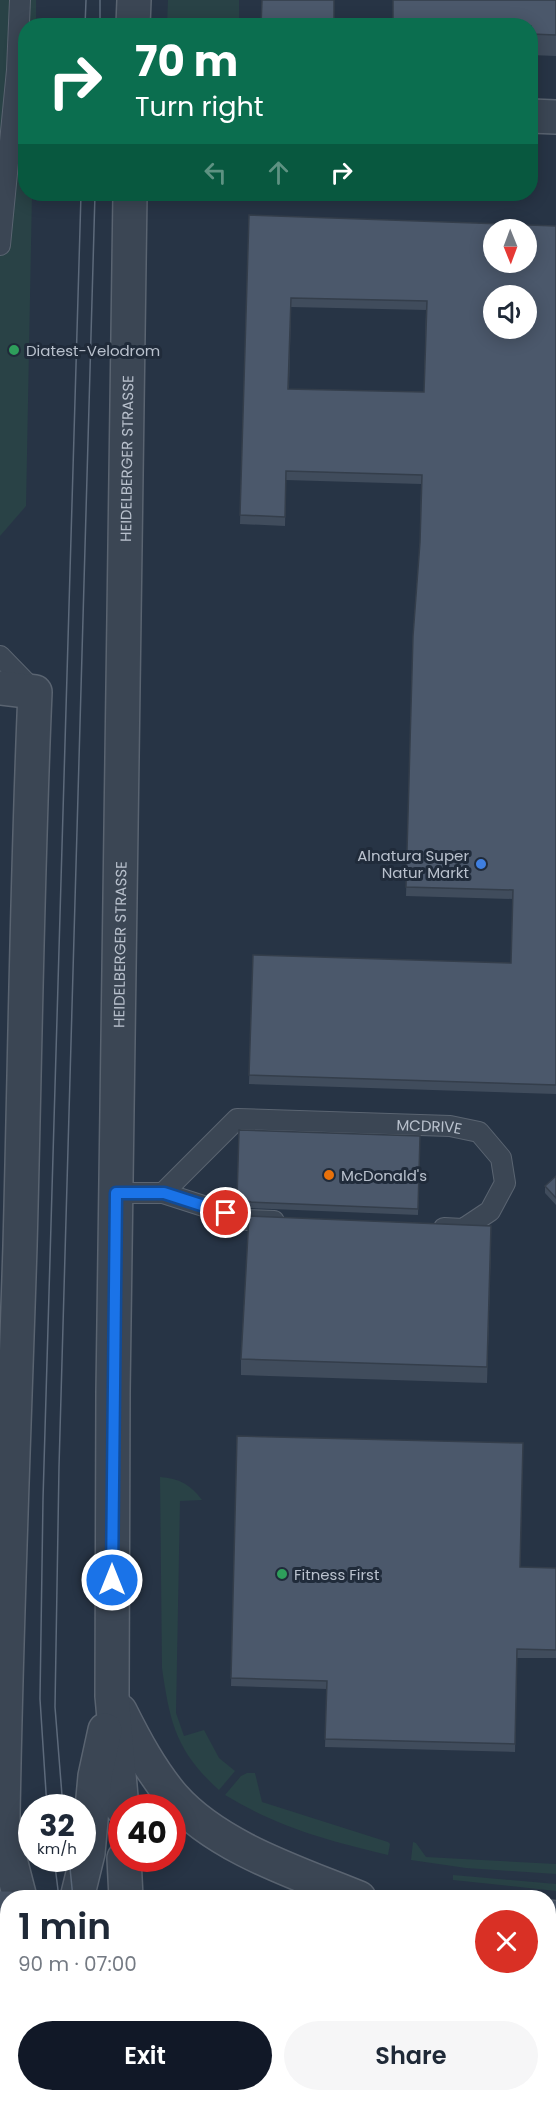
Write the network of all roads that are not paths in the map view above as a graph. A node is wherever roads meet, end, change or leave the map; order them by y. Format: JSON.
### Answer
{"nodes":[{"id":1,"x":20,"y":0,"type":"edge"},
{"id":2,"x":134,"y":0,"type":"edge"},
{"id":3,"x":19,"y":18,"type":"edge"},
{"id":4,"x":133,"y":18,"type":"edge"},
{"id":5,"x":18,"y":47,"type":"edge"},
{"id":6,"x":538,"y":116,"type":"edge"},
{"id":7,"x":556,"y":117,"type":"edge"},
{"id":8,"x":130,"y":201,"type":"edge"},
{"id":9,"x":0,"y":245,"type":"edge"},
{"id":10,"x":0,"y":656,"type":"edge"},
{"id":11,"x":0,"y":688,"type":"edge"},
{"id":12,"x":35,"y":692,"type":"junction"},
{"id":13,"x":116,"y":1193,"type":"junction"},
{"id":14,"x":164,"y":1193,"type":"junction"},
{"id":15,"x":292,"y":1222,"type":"edge"},
{"id":16,"x":429,"y":1228,"type":"edge"},
{"id":17,"x":112,"y":1696,"type":"junction"},
{"id":18,"x":121,"y":1794,"type":"edge"},
{"id":19,"x":125,"y":1872,"type":"edge"},
{"id":20,"x":18,"y":1890,"type":"edge"},
{"id":21,"x":78,"y":1890,"type":"edge"},
{"id":22,"x":126,"y":1890,"type":"edge"},
{"id":23,"x":340,"y":1890,"type":"edge"}],
"edges":[{"from":1,"to":3,"type":"lane"},
{"from":2,"to":4,"type":"street"},
{"from":5,"to":9,"type":"lane"},
{"from":6,"to":7,"type":"street"},
{"from":8,"to":13,"type":"street","name":"HEIDELBERGER STRASSE"},
{"from":10,"to":12,"type":"lane"},
{"from":11,"to":12,"type":"street"},
{"from":12,"to":20,"type":"street"},
{"from":13,"to":14,"type":"lane"},
{"from":13,"to":17,"type":"street","name":"HEIDELBERGER STRASSE"},
{"from":14,"to":15,"type":"lane"},
{"from":14,"to":16,"type":"lane","name":"MCDRIVE"},
{"from":17,"to":18,"type":"street","name":"HEIDELBERGER STRASSE"},
{"from":17,"to":21,"type":"street","name":"HEIDELBERGER STRASSE"},
{"from":17,"to":23,"type":"street"},
{"from":19,"to":22,"type":"street"}]}
